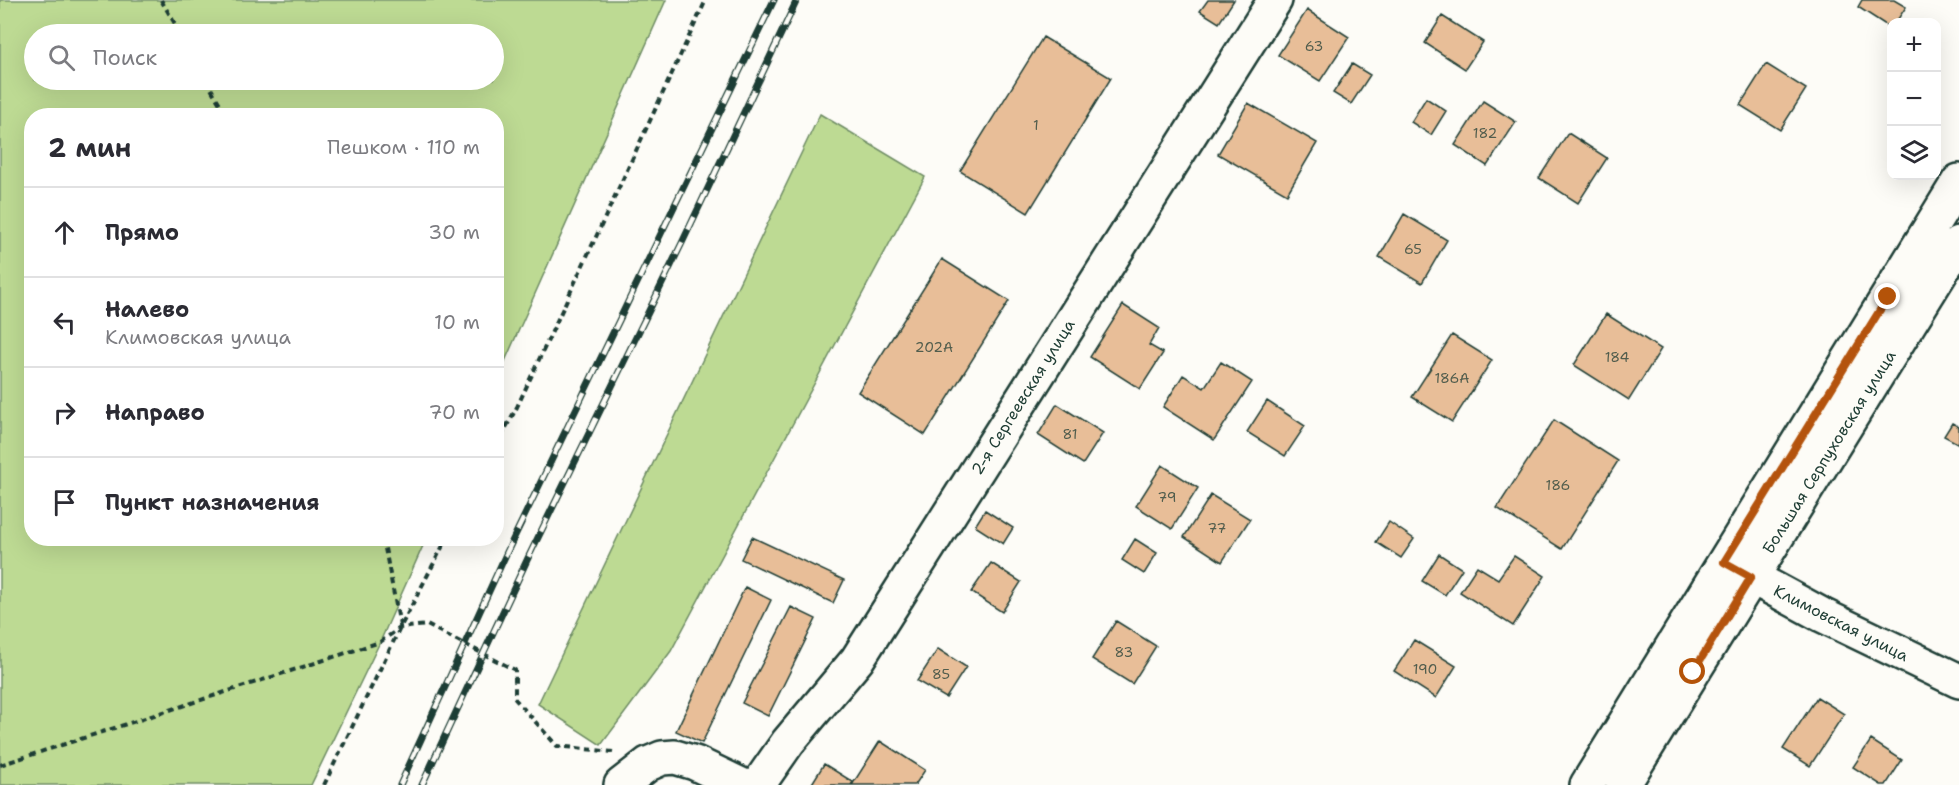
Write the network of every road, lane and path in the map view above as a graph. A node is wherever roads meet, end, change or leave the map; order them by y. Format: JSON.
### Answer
{"nodes":[{"id":1,"x":161,"y":0,"type":"edge"},
{"id":2,"x":706,"y":0,"type":"edge"},
{"id":3,"x":1275,"y":0,"type":"edge"},
{"id":4,"x":175,"y":24,"type":"edge"},
{"id":5,"x":212,"y":90,"type":"edge"},
{"id":6,"x":222,"y":108,"type":"edge"},
{"id":7,"x":1959,"y":181,"type":"edge"},
{"id":8,"x":1959,"y":243,"type":"edge"},
{"id":9,"x":504,"y":431,"type":"edge"},
{"id":10,"x":385,"y":546,"type":"edge"},
{"id":11,"x":443,"y":546,"type":"edge"},
{"id":12,"x":1738,"y":570,"type":"junction"},
{"id":13,"x":400,"y":628,"type":"junction"},
{"id":14,"x":1959,"y":681,"type":"edge"},
{"id":15,"x":615,"y":753,"type":"dead end"},
{"id":16,"x":0,"y":765,"type":"edge"},
{"id":17,"x":324,"y":785,"type":"edge"},
{"id":18,"x":621,"y":785,"type":"edge"},
{"id":19,"x":741,"y":785,"type":"edge"},
{"id":20,"x":758,"y":785,"type":"edge"},
{"id":21,"x":1587,"y":785,"type":"edge"},
{"id":22,"x":1623,"y":785,"type":"edge"}],
"edges":[{"from":1,"to":4,"type":"path"},
{"from":2,"to":9,"type":"path"},
{"from":3,"to":20,"type":"main road","name":"2-я Сергеевская улица"},
{"from":5,"to":6,"type":"path"},
{"from":7,"to":12,"type":"main road","name":"Большая Серпуховская улица"},
{"from":8,"to":12,"type":"main road","name":"Большая Серпуховская улица"},
{"from":10,"to":13,"type":"path"},
{"from":11,"to":13,"type":"path"},
{"from":12,"to":14,"type":"main road","name":"Климовская улица"},
{"from":12,"to":21,"type":"main road","name":"Большая Серпуховская улица"},
{"from":12,"to":22,"type":"main road","name":"Большая Серпуховская улица"},
{"from":13,"to":15,"type":"path"},
{"from":13,"to":16,"type":"path"},
{"from":13,"to":17,"type":"path"},
{"from":18,"to":19,"type":"main road"}]}
